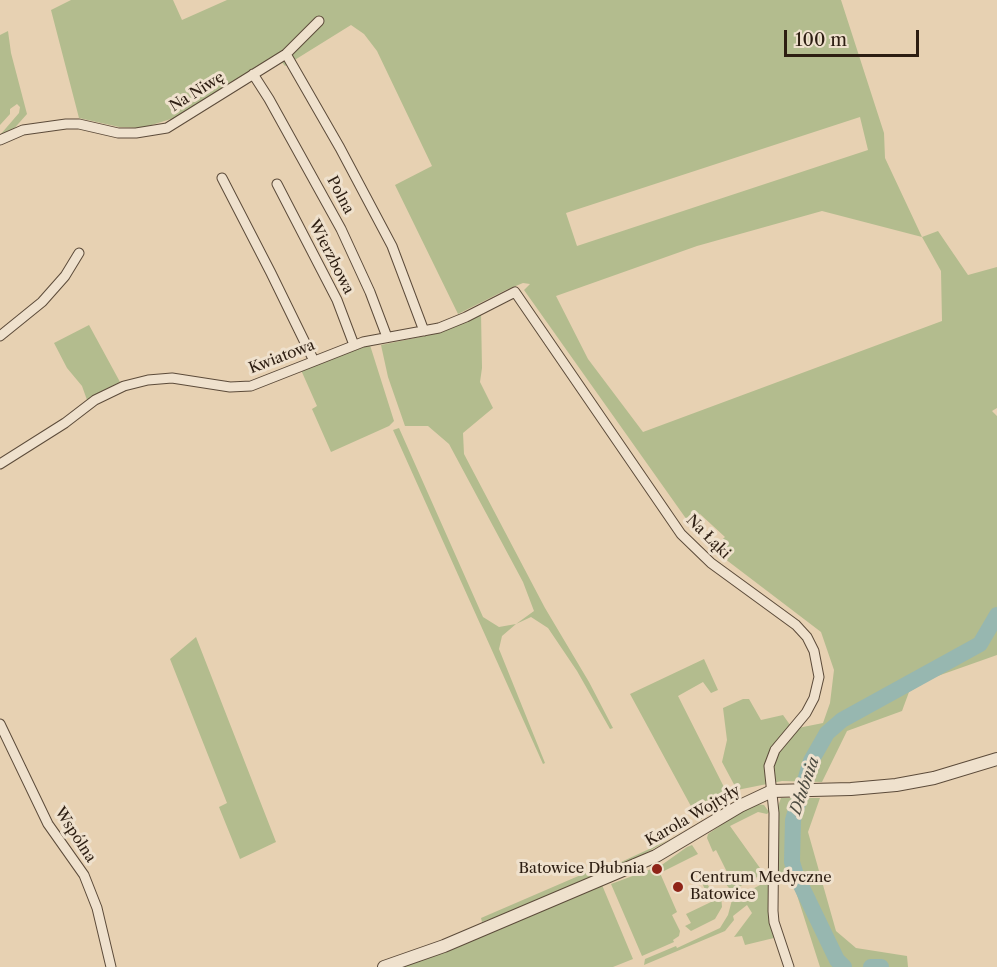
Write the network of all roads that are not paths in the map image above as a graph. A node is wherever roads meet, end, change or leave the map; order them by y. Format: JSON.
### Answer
{"nodes":[{"id":1,"x":318,"y":21,"type":"dead end"},
{"id":2,"x":286,"y":54,"type":"junction"},
{"id":3,"x":253,"y":75,"type":"junction"},
{"id":4,"x":0,"y":140,"type":"edge"},
{"id":5,"x":222,"y":178,"type":"dead end"},
{"id":6,"x":277,"y":184,"type":"dead end"},
{"id":7,"x":79,"y":253,"type":"dead end"},
{"id":8,"x":515,"y":292,"type":"joint"},
{"id":9,"x":424,"y":331,"type":"junction"},
{"id":10,"x":0,"y":336,"type":"edge"},
{"id":11,"x":387,"y":337,"type":"junction"},
{"id":12,"x":354,"y":345,"type":"junction"},
{"id":13,"x":314,"y":361,"type":"junction"},
{"id":14,"x":0,"y":464,"type":"edge"},
{"id":15,"x":0,"y":724,"type":"edge"},
{"id":16,"x":997,"y":759,"type":"edge"},
{"id":17,"x":779,"y":790,"type":"junction"},
{"id":18,"x":111,"y":967,"type":"edge"},
{"id":19,"x":384,"y":967,"type":"edge"},
{"id":20,"x":789,"y":967,"type":"edge"}],
"edges":[{"from":1,"to":2,"type":"street","name":"Na Niwę"},
{"from":2,"to":3,"type":"street","name":"Na Niwę"},
{"from":2,"to":9,"type":"street"},
{"from":3,"to":4,"type":"street","name":"Na Niwę"},
{"from":3,"to":11,"type":"street","name":"Polna"},
{"from":5,"to":13,"type":"street"},
{"from":6,"to":12,"type":"street","name":"Wierzbowa"},
{"from":7,"to":10,"type":"street"},
{"from":8,"to":9,"type":"street","name":"Kwiatowa"},
{"from":8,"to":17,"type":"street","name":"Na Łąki"},
{"from":9,"to":11,"type":"street","name":"Kwiatowa"},
{"from":11,"to":12,"type":"street","name":"Kwiatowa"},
{"from":12,"to":13,"type":"street","name":"Kwiatowa"},
{"from":13,"to":14,"type":"street","name":"Kwiatowa"},
{"from":15,"to":18,"type":"street","name":"Wspólna"},
{"from":16,"to":17,"type":"street","name":"Karola Wojtyły"},
{"from":17,"to":19,"type":"street","name":"Karola Wojtyły"},
{"from":17,"to":20,"type":"street","name":"Na Łąki"}]}
